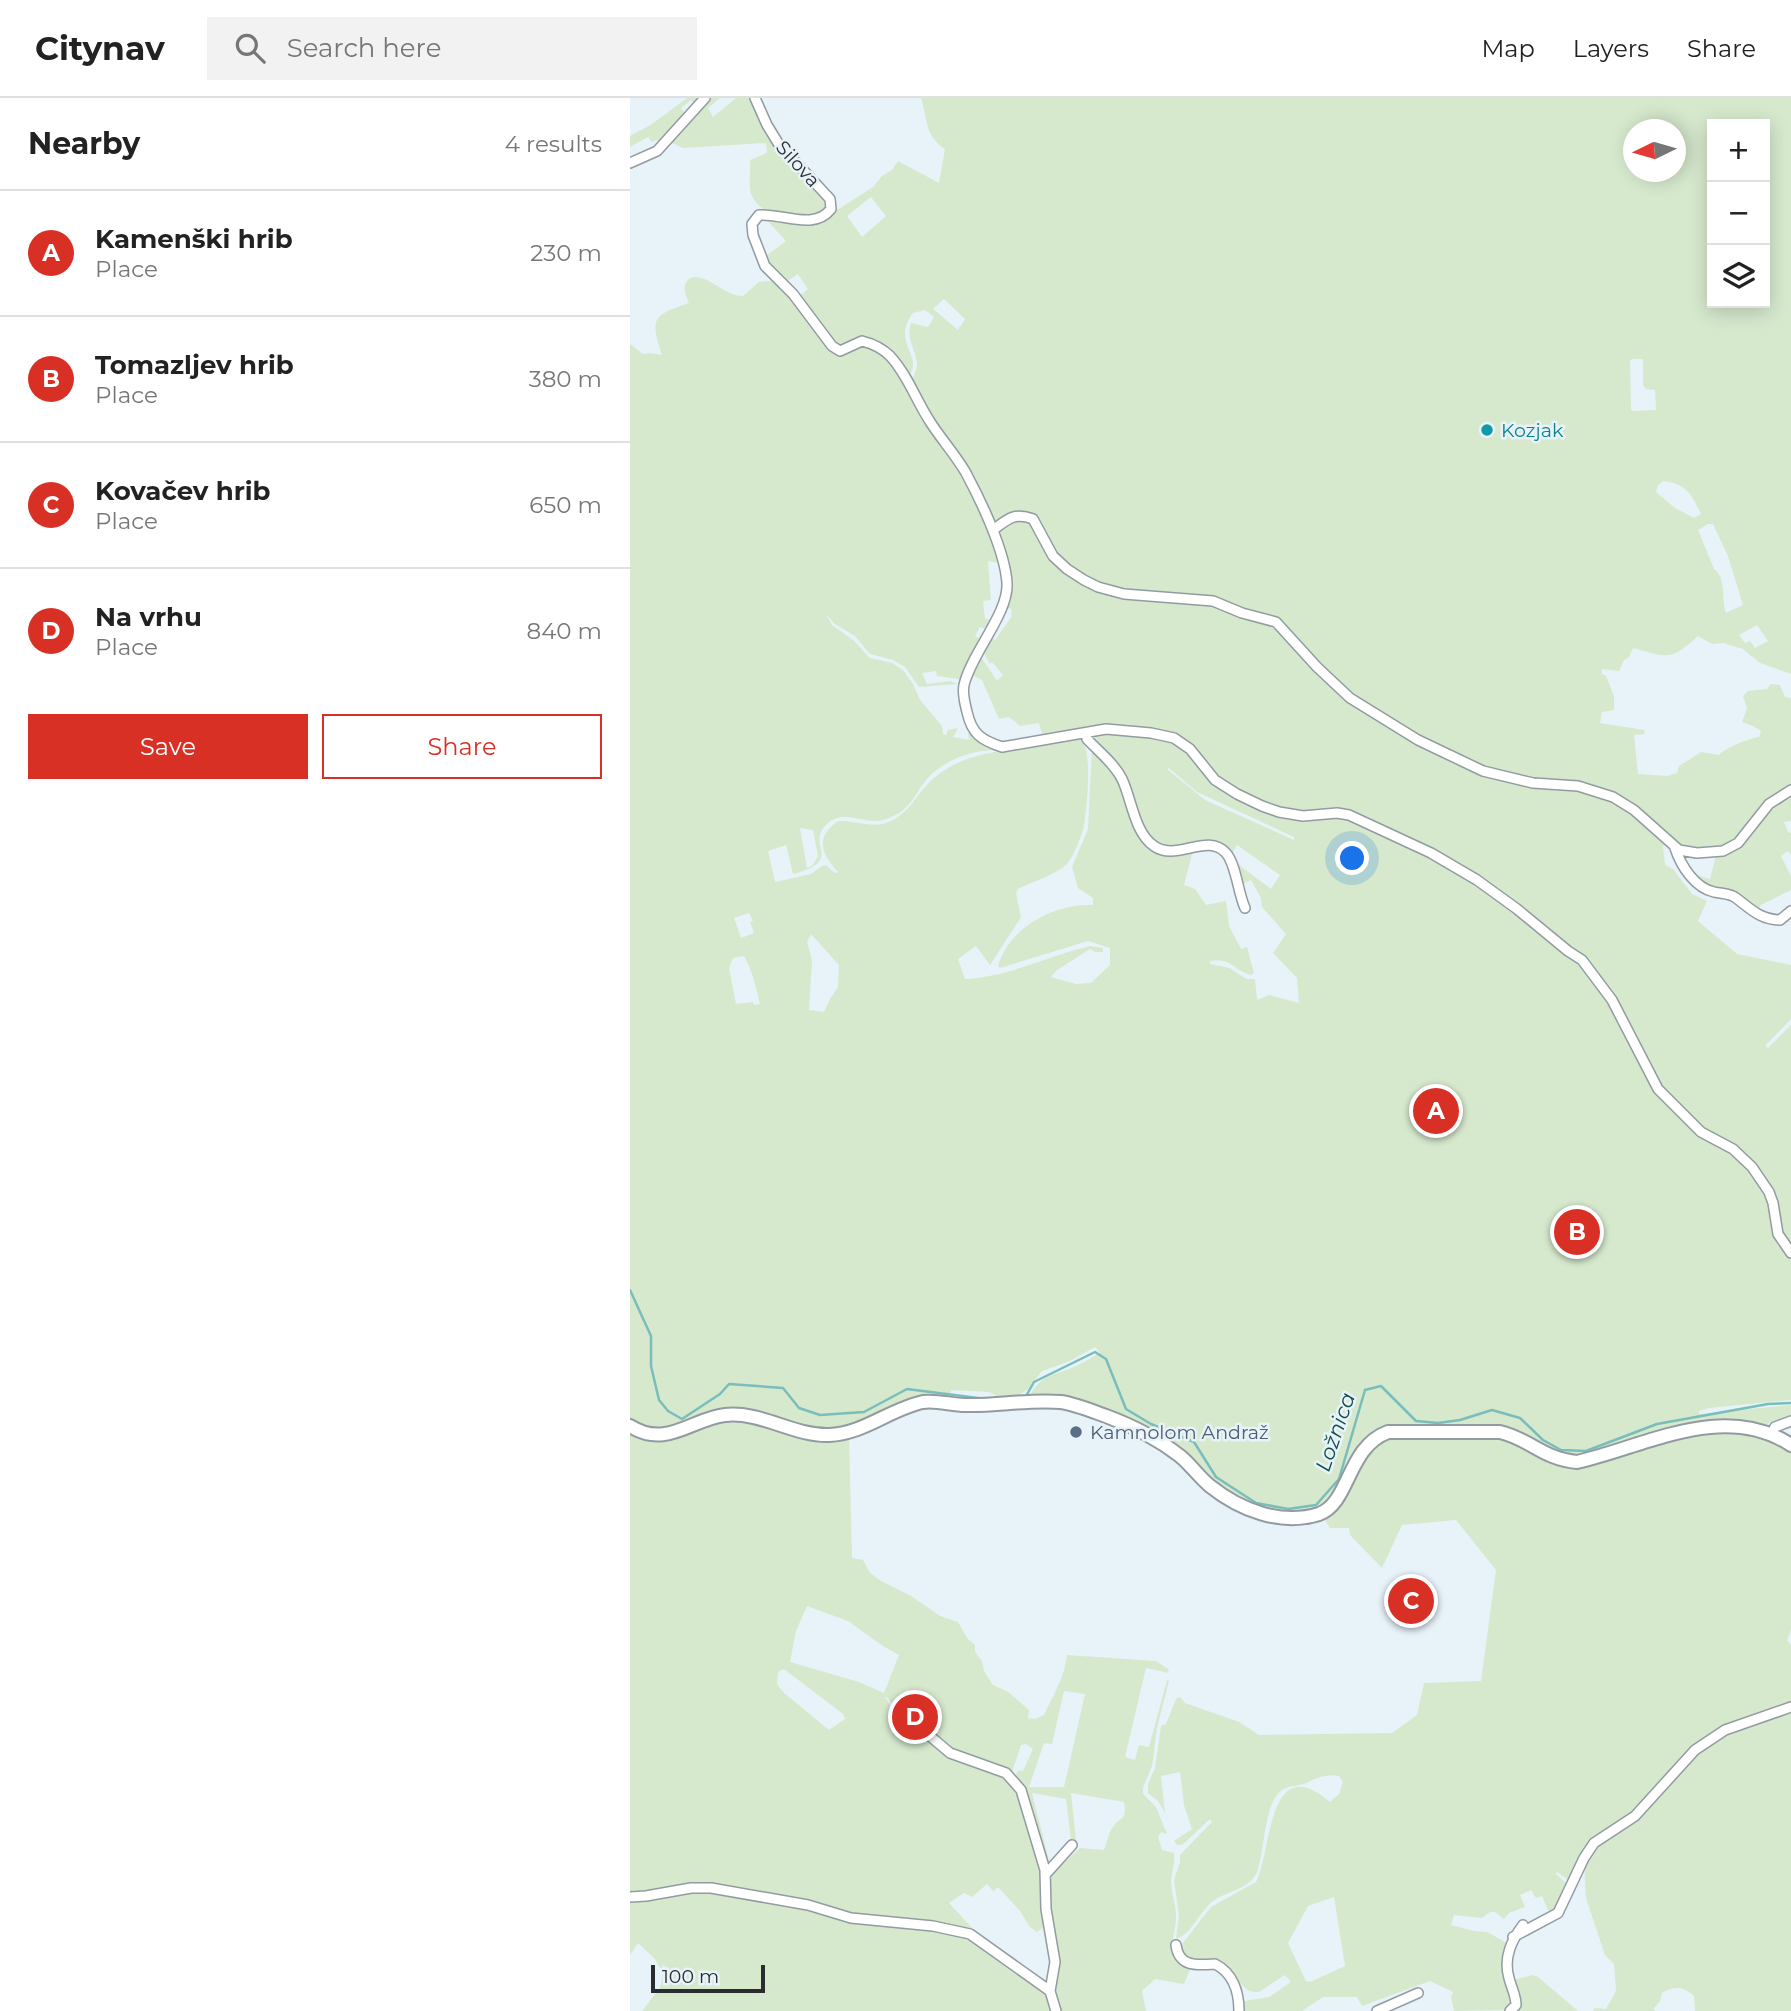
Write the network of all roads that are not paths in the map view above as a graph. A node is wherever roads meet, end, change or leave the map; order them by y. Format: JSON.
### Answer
{"nodes":[{"id":1,"x":705,"y":98,"type":"edge"},
{"id":2,"x":755,"y":98,"type":"edge"},
{"id":3,"x":630,"y":163,"type":"edge"},
{"id":4,"x":993,"y":530,"type":"junction"},
{"id":5,"x":1087,"y":739,"type":"dead end"},
{"id":6,"x":1791,"y":790,"type":"edge"},
{"id":7,"x":1674,"y":846,"type":"junction"},
{"id":8,"x":1245,"y":908,"type":"dead end"},
{"id":9,"x":1791,"y":911,"type":"edge"},
{"id":10,"x":1791,"y":1253,"type":"edge"},
{"id":11,"x":1791,"y":1421,"type":"edge"},
{"id":12,"x":630,"y":1426,"type":"edge"},
{"id":13,"x":1770,"y":1434,"type":"junction"},
{"id":14,"x":1791,"y":1445,"type":"edge"},
{"id":15,"x":1791,"y":1707,"type":"edge"},
{"id":16,"x":925,"y":1731,"type":"dead end"},
{"id":17,"x":1072,"y":1845,"type":"dead end"},
{"id":18,"x":1045,"y":1875,"type":"junction"},
{"id":19,"x":630,"y":1897,"type":"edge"},
{"id":20,"x":1523,"y":1925,"type":"dead end"},
{"id":21,"x":1513,"y":1937,"type":"junction"},
{"id":22,"x":1176,"y":1945,"type":"dead end"},
{"id":23,"x":1050,"y":1991,"type":"junction"},
{"id":24,"x":1418,"y":1993,"type":"dead end"},
{"id":25,"x":1056,"y":2011,"type":"edge"},
{"id":26,"x":1239,"y":2011,"type":"edge"},
{"id":27,"x":1377,"y":2011,"type":"edge"},
{"id":28,"x":1510,"y":2011,"type":"edge"}],
"edges":[{"from":1,"to":3,"type":"street"},
{"from":2,"to":4,"type":"street","name":"Silova"},
{"from":4,"to":7,"type":"street"},
{"from":4,"to":10,"type":"street"},
{"from":5,"to":8,"type":"street"},
{"from":6,"to":7,"type":"street"},
{"from":7,"to":9,"type":"street"},
{"from":11,"to":13,"type":"street"},
{"from":12,"to":13,"type":"street"},
{"from":13,"to":14,"type":"street"},
{"from":15,"to":21,"type":"street"},
{"from":16,"to":18,"type":"street"},
{"from":17,"to":18,"type":"street"},
{"from":18,"to":23,"type":"street"},
{"from":19,"to":23,"type":"street"},
{"from":20,"to":21,"type":"street"},
{"from":21,"to":28,"type":"street"},
{"from":22,"to":26,"type":"street"},
{"from":23,"to":25,"type":"street"},
{"from":24,"to":27,"type":"street"}]}
